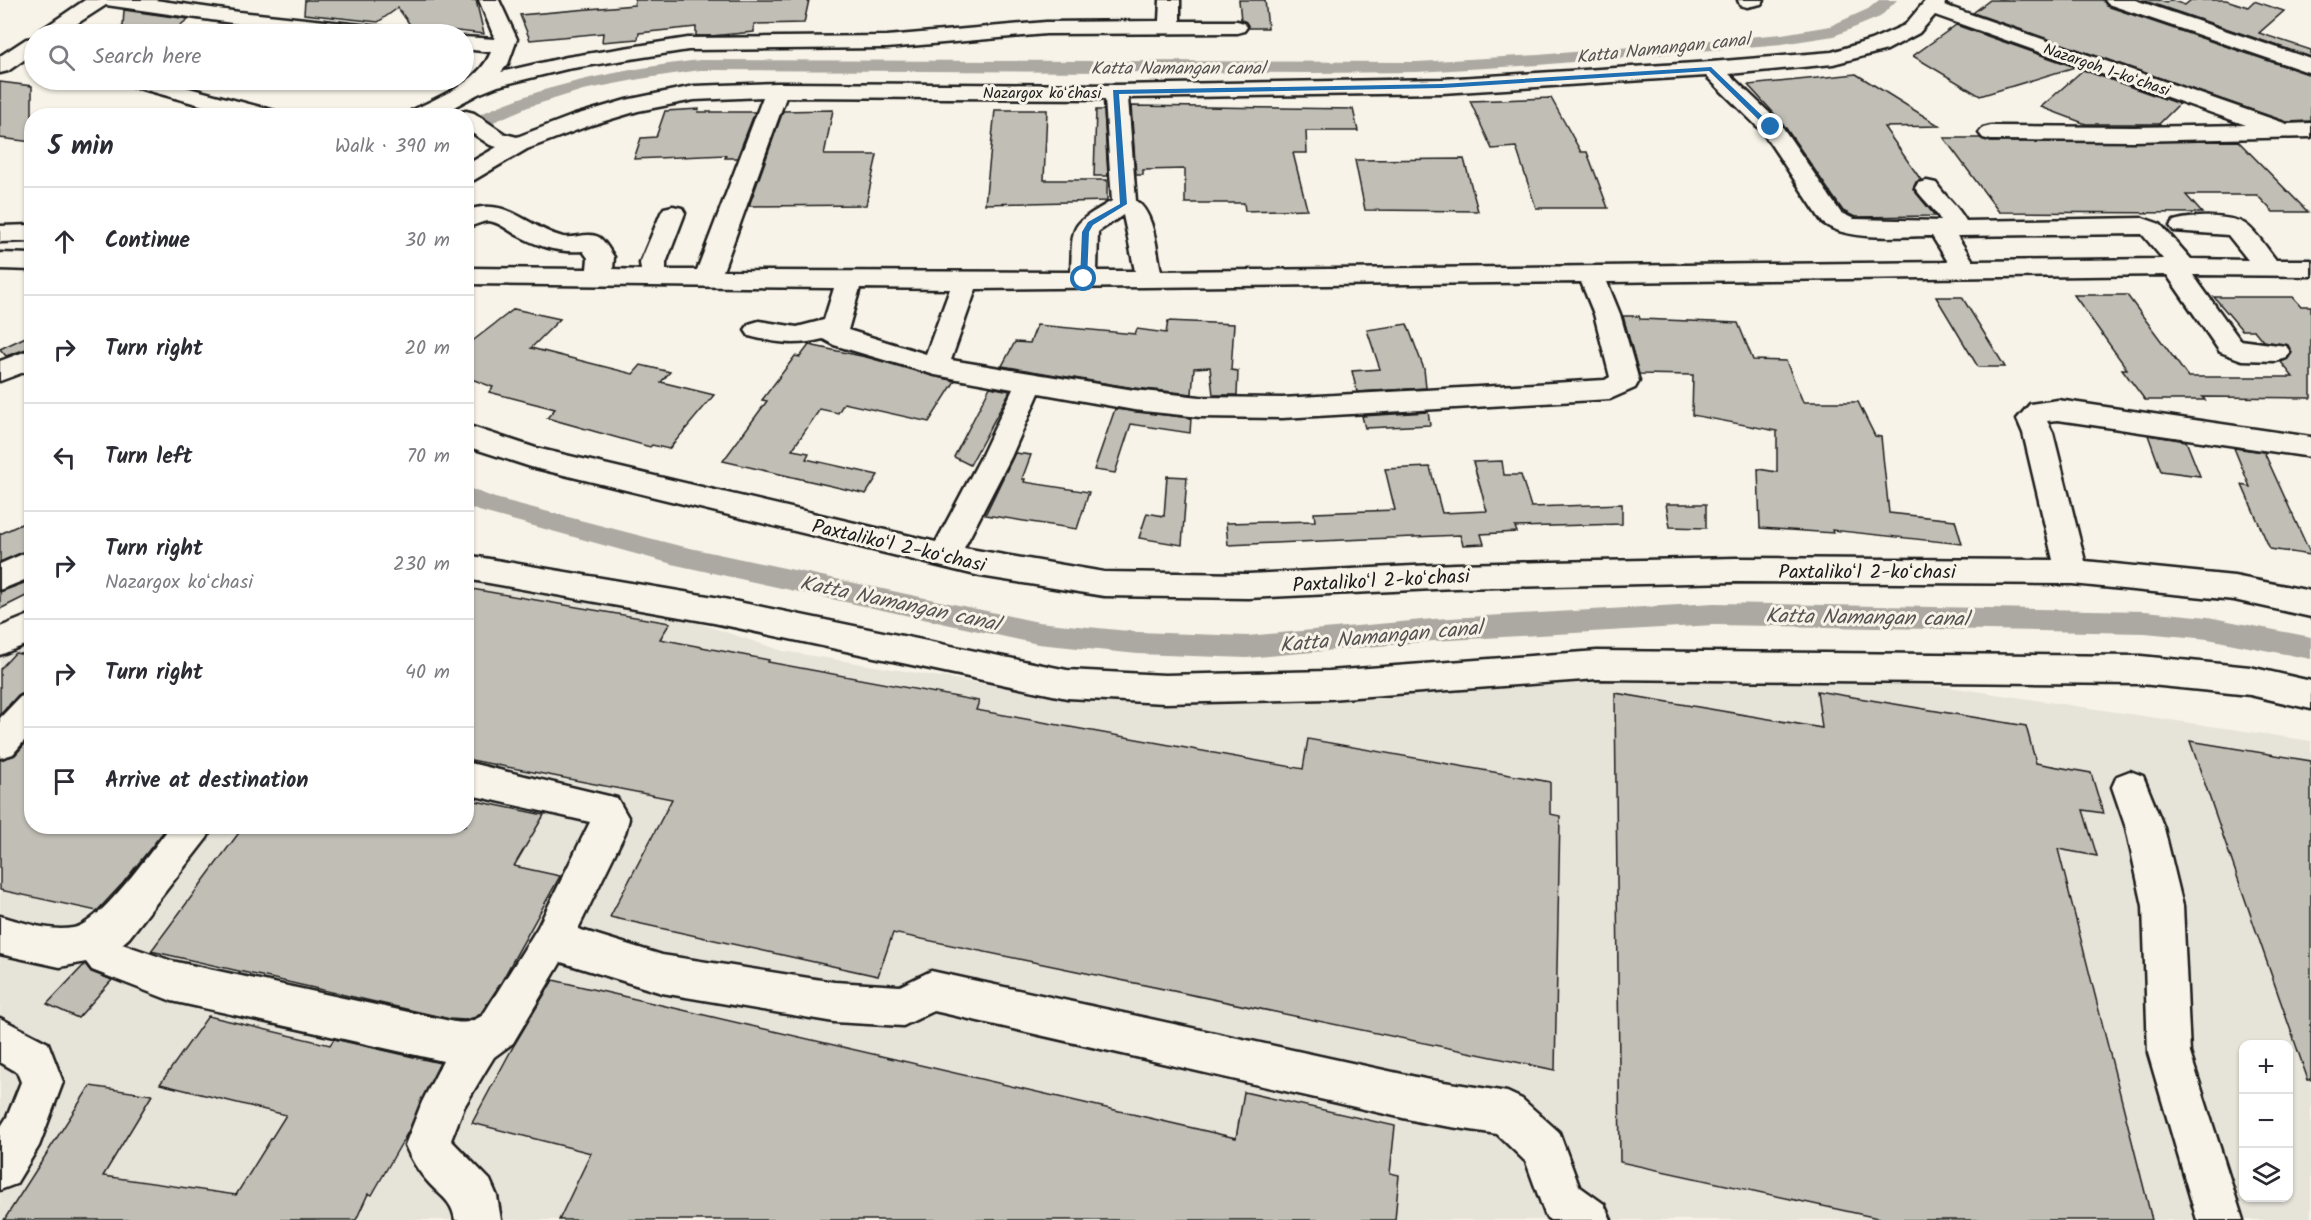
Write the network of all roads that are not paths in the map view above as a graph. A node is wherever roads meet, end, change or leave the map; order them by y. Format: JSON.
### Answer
{"nodes":[{"id":1,"x":99,"y":0,"type":"edge"},
{"id":2,"x":112,"y":0,"type":"edge"},
{"id":3,"x":489,"y":0,"type":"edge"},
{"id":4,"x":1170,"y":0,"type":"edge"},
{"id":5,"x":2115,"y":0,"type":"edge"},
{"id":6,"x":1934,"y":4,"type":"edge"},
{"id":7,"x":239,"y":18,"type":"junction"},
{"id":8,"x":63,"y":24,"type":"edge"},
{"id":9,"x":231,"y":24,"type":"edge"},
{"id":10,"x":296,"y":24,"type":"edge"},
{"id":11,"x":1169,"y":27,"type":"junction"},
{"id":12,"x":1237,"y":27,"type":"dead end"},
{"id":13,"x":474,"y":43,"type":"edge"},
{"id":14,"x":504,"y":47,"type":"junction"},
{"id":15,"x":24,"y":50,"type":"edge"},
{"id":16,"x":0,"y":66,"type":"edge"},
{"id":17,"x":2311,"y":66,"type":"edge"},
{"id":18,"x":1711,"y":69,"type":"junction"},
{"id":19,"x":474,"y":85,"type":"edge"},
{"id":20,"x":474,"y":87,"type":"edge"},
{"id":21,"x":176,"y":90,"type":"edge"},
{"id":22,"x":469,"y":90,"type":"edge"},
{"id":23,"x":777,"y":90,"type":"junction"},
{"id":24,"x":1116,"y":92,"type":"junction"},
{"id":25,"x":239,"y":108,"type":"edge"},
{"id":26,"x":457,"y":108,"type":"edge"},
{"id":27,"x":474,"y":121,"type":"edge"},
{"id":28,"x":2283,"y":130,"type":"junction"},
{"id":29,"x":2311,"y":130,"type":"edge"},
{"id":30,"x":1991,"y":133,"type":"dead end"},
{"id":31,"x":508,"y":142,"type":"junction"},
{"id":32,"x":474,"y":169,"type":"edge"},
{"id":33,"x":1927,"y":188,"type":"dead end"},
{"id":34,"x":1124,"y":204,"type":"junction"},
{"id":35,"x":673,"y":213,"type":"dead end"},
{"id":36,"x":474,"y":217,"type":"edge"},
{"id":37,"x":2183,"y":226,"type":"dead end"},
{"id":38,"x":1948,"y":229,"type":"junction"},
{"id":39,"x":24,"y":233,"type":"edge"},
{"id":40,"x":0,"y":234,"type":"edge"},
{"id":41,"x":0,"y":261,"type":"edge"},
{"id":42,"x":24,"y":262,"type":"edge"},
{"id":43,"x":2179,"y":267,"type":"junction"},
{"id":44,"x":2270,"y":268,"type":"junction"},
{"id":45,"x":2311,"y":268,"type":"edge"},
{"id":46,"x":1965,"y":269,"type":"junction"},
{"id":47,"x":1591,"y":274,"type":"junction"},
{"id":48,"x":474,"y":276,"type":"edge"},
{"id":49,"x":599,"y":277,"type":"junction"},
{"id":50,"x":654,"y":277,"type":"junction"},
{"id":51,"x":707,"y":278,"type":"junction"},
{"id":52,"x":850,"y":279,"type":"junction"},
{"id":53,"x":1084,"y":279,"type":"junction"},
{"id":54,"x":1150,"y":280,"type":"junction"},
{"id":55,"x":966,"y":281,"type":"junction"},
{"id":56,"x":833,"y":326,"type":"junction"},
{"id":57,"x":759,"y":330,"type":"dead end"},
{"id":58,"x":2276,"y":352,"type":"dead end"},
{"id":59,"x":24,"y":362,"type":"edge"},
{"id":60,"x":935,"y":366,"type":"junction"},
{"id":61,"x":0,"y":372,"type":"edge"},
{"id":62,"x":1030,"y":382,"type":"junction"},
{"id":63,"x":474,"y":438,"type":"edge"},
{"id":64,"x":2311,"y":447,"type":"edge"},
{"id":65,"x":944,"y":556,"type":"junction"},
{"id":66,"x":24,"y":566,"type":"edge"},
{"id":67,"x":474,"y":568,"type":"edge"},
{"id":68,"x":2072,"y":572,"type":"junction"},
{"id":69,"x":0,"y":578,"type":"edge"},
{"id":70,"x":2311,"y":604,"type":"edge"},
{"id":71,"x":24,"y":631,"type":"edge"},
{"id":72,"x":0,"y":642,"type":"edge"},
{"id":73,"x":2311,"y":695,"type":"edge"},
{"id":74,"x":24,"y":716,"type":"edge"},
{"id":75,"x":0,"y":743,"type":"edge"},
{"id":76,"x":474,"y":780,"type":"edge"},
{"id":77,"x":2130,"y":787,"type":"dead end"},
{"id":78,"x":188,"y":834,"type":"edge"},
{"id":79,"x":0,"y":935,"type":"edge"},
{"id":80,"x":93,"y":940,"type":"junction"},
{"id":81,"x":552,"y":940,"type":"junction"},
{"id":82,"x":0,"y":1039,"type":"edge"},
{"id":83,"x":479,"y":1042,"type":"junction"},
{"id":84,"x":0,"y":1168,"type":"edge"},
{"id":85,"x":478,"y":1220,"type":"edge"},
{"id":86,"x":1588,"y":1220,"type":"edge"},
{"id":87,"x":2220,"y":1220,"type":"edge"}],
"edges":[{"from":1,"to":8,"type":"street"},
{"from":2,"to":7,"type":"street"},
{"from":3,"to":14,"type":"street"},
{"from":4,"to":11,"type":"street"},
{"from":5,"to":17,"type":"street"},
{"from":6,"to":18,"type":"street","name":"Nazargox koʻchasi"},
{"from":6,"to":28,"type":"street","name":"Nazargoh 1-koʻchasi"},
{"from":7,"to":9,"type":"street"},
{"from":7,"to":10,"type":"street"},
{"from":11,"to":12,"type":"street"},
{"from":11,"to":20,"type":"street"},
{"from":13,"to":14,"type":"street"},
{"from":14,"to":19,"type":"street"},
{"from":15,"to":16,"type":"street"},
{"from":18,"to":24,"type":"street","name":"Nazargox koʻchasi"},
{"from":18,"to":38,"type":"street"},
{"from":21,"to":25,"type":"street"},
{"from":22,"to":26,"type":"street"},
{"from":23,"to":24,"type":"street","name":"Nazargox koʻchasi"},
{"from":23,"to":31,"type":"street","name":"Nazargox koʻchasi"},
{"from":23,"to":51,"type":"street"},
{"from":24,"to":34,"type":"street"},
{"from":27,"to":31,"type":"street"},
{"from":28,"to":29,"type":"street","name":"Nazargoh 1-koʻchasi"},
{"from":28,"to":30,"type":"street","name":"Nazargoh 1-koʻchasi"},
{"from":31,"to":32,"type":"street","name":"Nazargox koʻchasi"},
{"from":33,"to":38,"type":"street"},
{"from":34,"to":53,"type":"street"},
{"from":34,"to":54,"type":"street"},
{"from":35,"to":50,"type":"street"},
{"from":36,"to":49,"type":"street"},
{"from":37,"to":44,"type":"street"},
{"from":38,"to":43,"type":"street"},
{"from":38,"to":46,"type":"street"},
{"from":39,"to":40,"type":"street"},
{"from":41,"to":42,"type":"street"},
{"from":43,"to":44,"type":"street"},
{"from":43,"to":46,"type":"street"},
{"from":43,"to":58,"type":"street"},
{"from":44,"to":45,"type":"street"},
{"from":46,"to":47,"type":"street"},
{"from":47,"to":54,"type":"street"},
{"from":47,"to":62,"type":"street"},
{"from":48,"to":49,"type":"street"},
{"from":49,"to":50,"type":"street"},
{"from":50,"to":51,"type":"street"},
{"from":51,"to":52,"type":"street"},
{"from":52,"to":55,"type":"street"},
{"from":52,"to":56,"type":"street"},
{"from":53,"to":54,"type":"street"},
{"from":53,"to":55,"type":"street"},
{"from":55,"to":60,"type":"street"},
{"from":56,"to":57,"type":"street"},
{"from":56,"to":60,"type":"street"},
{"from":59,"to":61,"type":"street"},
{"from":60,"to":62,"type":"street"},
{"from":62,"to":65,"type":"street"},
{"from":63,"to":65,"type":"street","name":"Paxtalikoʻl 2-koʻchasi"},
{"from":64,"to":68,"type":"street"},
{"from":65,"to":68,"type":"street","name":"Paxtalikoʻl 2-koʻchasi"},
{"from":66,"to":69,"type":"street"},
{"from":67,"to":73,"type":"street"},
{"from":68,"to":70,"type":"street","name":"Paxtalikoʻl 2-koʻchasi"},
{"from":71,"to":72,"type":"street"},
{"from":74,"to":75,"type":"street"},
{"from":76,"to":81,"type":"street"},
{"from":77,"to":87,"type":"street"},
{"from":78,"to":80,"type":"street"},
{"from":79,"to":80,"type":"street"},
{"from":80,"to":83,"type":"street"},
{"from":81,"to":83,"type":"street"},
{"from":81,"to":86,"type":"street"},
{"from":82,"to":84,"type":"street"},
{"from":83,"to":85,"type":"street"}]}
